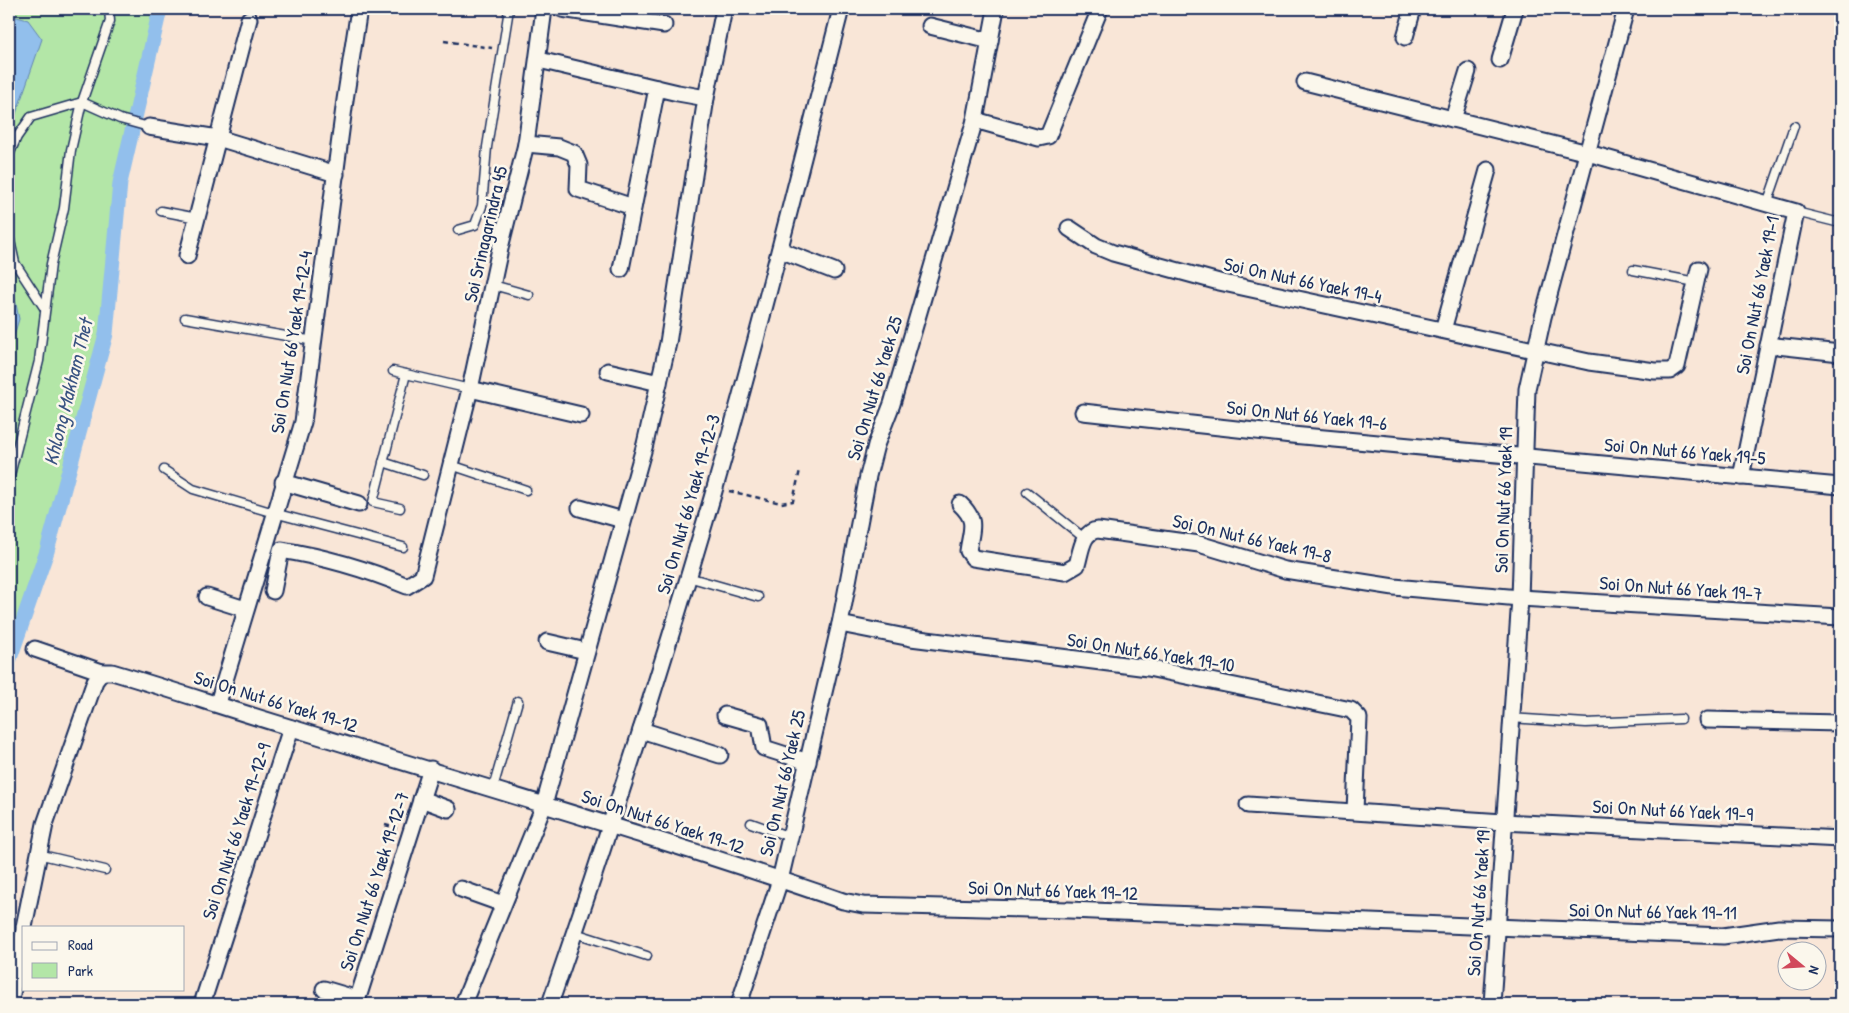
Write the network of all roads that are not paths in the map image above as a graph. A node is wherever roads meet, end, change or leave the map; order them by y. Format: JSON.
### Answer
{"nodes":[{"id":1,"x":108,"y":9,"type":"edge"},
{"id":2,"x":360,"y":9,"type":"edge"},
{"id":3,"x":508,"y":9,"type":"edge"},
{"id":4,"x":544,"y":9,"type":"edge"},
{"id":5,"x":562,"y":9,"type":"edge"},
{"id":6,"x":724,"y":9,"type":"edge"},
{"id":7,"x":840,"y":9,"type":"edge"},
{"id":8,"x":996,"y":9,"type":"edge"},
{"id":9,"x":1100,"y":9,"type":"edge"},
{"id":10,"x":1413,"y":9,"type":"edge"},
{"id":11,"x":1515,"y":9,"type":"edge"},
{"id":12,"x":1626,"y":9,"type":"edge"},
{"id":13,"x":249,"y":19,"type":"dead end"},
{"id":14,"x":664,"y":25,"type":"dead end"},
{"id":15,"x":930,"y":26,"type":"dead end"},
{"id":16,"x":1405,"y":37,"type":"dead end"},
{"id":17,"x":990,"y":41,"type":"junction"},
{"id":18,"x":539,"y":60,"type":"junction"},
{"id":19,"x":1500,"y":60,"type":"dead end"},
{"id":20,"x":1468,"y":70,"type":"dead end"},
{"id":21,"x":1305,"y":82,"type":"dead end"},
{"id":22,"x":657,"y":88,"type":"junction"},
{"id":23,"x":706,"y":98,"type":"junction"},
{"id":24,"x":82,"y":102,"type":"junction"},
{"id":25,"x":975,"y":120,"type":"junction"},
{"id":26,"x":1453,"y":120,"type":"junction"},
{"id":27,"x":1794,"y":126,"type":"dead end"},
{"id":28,"x":148,"y":127,"type":"joint"},
{"id":29,"x":218,"y":138,"type":"junction"},
{"id":30,"x":526,"y":144,"type":"junction"},
{"id":31,"x":1588,"y":153,"type":"junction"},
{"id":32,"x":9,"y":155,"type":"edge"},
{"id":33,"x":1488,"y":170,"type":"dead end"},
{"id":34,"x":336,"y":174,"type":"junction"},
{"id":35,"x":1767,"y":204,"type":"junction"},
{"id":36,"x":632,"y":208,"type":"junction"},
{"id":37,"x":162,"y":211,"type":"dead end"},
{"id":38,"x":1796,"y":212,"type":"junction"},
{"id":39,"x":197,"y":218,"type":"junction"},
{"id":40,"x":1840,"y":224,"type":"edge"},
{"id":41,"x":1069,"y":228,"type":"dead end"},
{"id":42,"x":458,"y":230,"type":"dead end"},
{"id":43,"x":9,"y":236,"type":"edge"},
{"id":44,"x":780,"y":250,"type":"junction"},
{"id":45,"x":187,"y":256,"type":"dead end"},
{"id":46,"x":621,"y":269,"type":"dead end"},
{"id":47,"x":1633,"y":270,"type":"dead end"},
{"id":48,"x":834,"y":271,"type":"dead end"},
{"id":49,"x":1697,"y":276,"type":"joint"},
{"id":50,"x":493,"y":285,"type":"junction"},
{"id":51,"x":529,"y":295,"type":"dead end"},
{"id":52,"x":45,"y":309,"type":"junction"},
{"id":53,"x":185,"y":318,"type":"dead end"},
{"id":54,"x":1443,"y":330,"type":"junction"},
{"id":55,"x":314,"y":341,"type":"junction"},
{"id":56,"x":1768,"y":345,"type":"junction"},
{"id":57,"x":1536,"y":350,"type":"junction"},
{"id":58,"x":1840,"y":353,"type":"edge"},
{"id":59,"x":393,"y":371,"type":"dead end"},
{"id":60,"x":608,"y":371,"type":"dead end"},
{"id":61,"x":406,"y":374,"type":"junction"},
{"id":62,"x":659,"y":384,"type":"junction"},
{"id":63,"x":470,"y":389,"type":"junction"},
{"id":64,"x":1083,"y":412,"type":"dead end"},
{"id":65,"x":581,"y":415,"type":"dead end"},
{"id":66,"x":1526,"y":456,"type":"junction"},
{"id":67,"x":383,"y":462,"type":"junction"},
{"id":68,"x":451,"y":465,"type":"junction"},
{"id":69,"x":164,"y":470,"type":"dead end"},
{"id":70,"x":423,"y":475,"type":"dead end"},
{"id":71,"x":1741,"y":477,"type":"junction"},
{"id":72,"x":9,"y":479,"type":"edge"},
{"id":73,"x":283,"y":482,"type":"junction"},
{"id":74,"x":1840,"y":486,"type":"edge"},
{"id":75,"x":526,"y":490,"type":"dead end"},
{"id":76,"x":1027,"y":492,"type":"dead end"},
{"id":77,"x":359,"y":504,"type":"dead end"},
{"id":78,"x":960,"y":504,"type":"dead end"},
{"id":79,"x":400,"y":508,"type":"dead end"},
{"id":80,"x":580,"y":508,"type":"dead end"},
{"id":81,"x":274,"y":513,"type":"junction"},
{"id":82,"x":623,"y":520,"type":"junction"},
{"id":83,"x":1084,"y":538,"type":"junction"},
{"id":84,"x":403,"y":547,"type":"dead end"},
{"id":85,"x":687,"y":577,"type":"junction"},
{"id":86,"x":273,"y":591,"type":"dead end"},
{"id":87,"x":207,"y":597,"type":"dead end"},
{"id":88,"x":758,"y":597,"type":"dead end"},
{"id":89,"x":1520,"y":598,"type":"junction"},
{"id":90,"x":245,"y":609,"type":"junction"},
{"id":91,"x":1840,"y":617,"type":"edge"},
{"id":92,"x":840,"y":624,"type":"junction"},
{"id":93,"x":547,"y":642,"type":"dead end"},
{"id":94,"x":35,"y":649,"type":"dead end"},
{"id":95,"x":586,"y":651,"type":"junction"},
{"id":96,"x":102,"y":672,"type":"junction"},
{"id":97,"x":518,"y":700,"type":"dead end"},
{"id":98,"x":218,"y":703,"type":"junction"},
{"id":99,"x":725,"y":715,"type":"dead end"},
{"id":100,"x":1511,"y":718,"type":"junction"},
{"id":101,"x":1681,"y":719,"type":"dead end"},
{"id":102,"x":1707,"y":720,"type":"dead end"},
{"id":103,"x":1840,"y":723,"type":"edge"},
{"id":104,"x":290,"y":728,"type":"junction"},
{"id":105,"x":641,"y":730,"type":"junction"},
{"id":106,"x":720,"y":755,"type":"dead end"},
{"id":107,"x":808,"y":762,"type":"junction"},
{"id":108,"x":431,"y":769,"type":"junction"},
{"id":109,"x":493,"y":788,"type":"junction"},
{"id":110,"x":421,"y":799,"type":"junction"},
{"id":111,"x":544,"y":805,"type":"junction"},
{"id":112,"x":1248,"y":805,"type":"dead end"},
{"id":113,"x":448,"y":809,"type":"dead end"},
{"id":114,"x":1355,"y":811,"type":"junction"},
{"id":115,"x":1503,"y":822,"type":"junction"},
{"id":116,"x":751,"y":823,"type":"dead end"},
{"id":117,"x":612,"y":826,"type":"junction"},
{"id":118,"x":790,"y":837,"type":"junction"},
{"id":119,"x":1840,"y":839,"type":"edge"},
{"id":120,"x":38,"y":854,"type":"junction"},
{"id":121,"x":105,"y":870,"type":"dead end"},
{"id":122,"x":780,"y":880,"type":"junction"},
{"id":123,"x":460,"y":889,"type":"dead end"},
{"id":124,"x":503,"y":904,"type":"junction"},
{"id":125,"x":25,"y":926,"type":"edge"},
{"id":126,"x":1496,"y":926,"type":"junction"},
{"id":127,"x":1840,"y":929,"type":"edge"},
{"id":128,"x":575,"y":933,"type":"junction"},
{"id":129,"x":22,"y":940,"type":"edge"},
{"id":130,"x":647,"y":956,"type":"dead end"},
{"id":131,"x":324,"y":989,"type":"dead end"},
{"id":132,"x":357,"y":1002,"type":"edge"},
{"id":133,"x":10,"y":1004,"type":"edge"},
{"id":134,"x":202,"y":1004,"type":"edge"},
{"id":135,"x":463,"y":1004,"type":"edge"},
{"id":136,"x":550,"y":1004,"type":"edge"},
{"id":137,"x":739,"y":1004,"type":"edge"},
{"id":138,"x":1492,"y":1004,"type":"edge"}],
"edges":[{"from":1,"to":24,"type":"lane"},
{"from":2,"to":34,"type":"street","name":"Soi On Nut 66 Yaek 19-12-4"},
{"from":3,"to":42,"type":"lane"},
{"from":4,"to":18,"type":"street","name":"Soi Srinagarindra 45"},
{"from":5,"to":14,"type":"street"},
{"from":6,"to":23,"type":"street"},
{"from":7,"to":44,"type":"street","name":"Soi On Nut 66 Yaek 19-12-3"},
{"from":8,"to":17,"type":"street","name":"Soi On Nut 66 Yaek 25"},
{"from":9,"to":25,"type":"street"},
{"from":10,"to":16,"type":"street"},
{"from":11,"to":19,"type":"street"},
{"from":12,"to":31,"type":"street","name":"Soi On Nut 66 Yaek 19"},
{"from":13,"to":29,"type":"street"},
{"from":15,"to":17,"type":"street"},
{"from":17,"to":25,"type":"street","name":"Soi On Nut 66 Yaek 25"},
{"from":18,"to":22,"type":"street"},
{"from":18,"to":30,"type":"street","name":"Soi Srinagarindra 45"},
{"from":20,"to":26,"type":"street"},
{"from":21,"to":26,"type":"street","name":"Soi On Nut 66 Yaek 19-1"},
{"from":22,"to":23,"type":"street"},
{"from":22,"to":36,"type":"street"},
{"from":23,"to":62,"type":"street"},
{"from":24,"to":28,"type":"lane"},
{"from":24,"to":32,"type":"lane"},
{"from":24,"to":52,"type":"lane"},
{"from":25,"to":92,"type":"street","name":"Soi On Nut 66 Yaek 25"},
{"from":26,"to":31,"type":"street","name":"Soi On Nut 66 Yaek 19-1"},
{"from":27,"to":35,"type":"lane"},
{"from":28,"to":29,"type":"street"},
{"from":29,"to":34,"type":"street"},
{"from":29,"to":39,"type":"street"},
{"from":30,"to":36,"type":"street"},
{"from":30,"to":50,"type":"street","name":"Soi Srinagarindra 45"},
{"from":31,"to":35,"type":"street","name":"Soi On Nut 66 Yaek 19-1"},
{"from":31,"to":57,"type":"street","name":"Soi On Nut 66 Yaek 19"},
{"from":33,"to":54,"type":"street"},
{"from":34,"to":55,"type":"street","name":"Soi On Nut 66 Yaek 19-12-4"},
{"from":35,"to":38,"type":"street","name":"Soi On Nut 66 Yaek 19-1"},
{"from":36,"to":46,"type":"street"},
{"from":37,"to":39,"type":"lane"},
{"from":38,"to":40,"type":"lane"},
{"from":38,"to":56,"type":"street","name":"Soi On Nut 66 Yaek 19-1"},
{"from":39,"to":45,"type":"street"},
{"from":41,"to":54,"type":"street","name":"Soi On Nut 66 Yaek 19-4"},
{"from":43,"to":52,"type":"lane"},
{"from":44,"to":48,"type":"street"},
{"from":44,"to":85,"type":"street","name":"Soi On Nut 66 Yaek 19-12-3"},
{"from":47,"to":49,"type":"lane"},
{"from":49,"to":57,"type":"street","name":"Soi On Nut 66 Yaek 19-4"},
{"from":50,"to":51,"type":"lane"},
{"from":50,"to":63,"type":"street","name":"Soi Srinagarindra 45"},
{"from":52,"to":72,"type":"lane"},
{"from":53,"to":55,"type":"lane"},
{"from":54,"to":57,"type":"street","name":"Soi On Nut 66 Yaek 19-4"},
{"from":55,"to":73,"type":"street","name":"Soi On Nut 66 Yaek 19-12-4"},
{"from":56,"to":58,"type":"street"},
{"from":56,"to":71,"type":"street","name":"Soi On Nut 66 Yaek 19-1"},
{"from":57,"to":66,"type":"street","name":"Soi On Nut 66 Yaek 19"},
{"from":59,"to":61,"type":"lane"},
{"from":60,"to":62,"type":"street"},
{"from":61,"to":63,"type":"lane"},
{"from":61,"to":67,"type":"lane"},
{"from":62,"to":82,"type":"street"},
{"from":63,"to":65,"type":"street"},
{"from":63,"to":68,"type":"street","name":"Soi Srinagarindra 45"},
{"from":64,"to":66,"type":"street","name":"Soi On Nut 66 Yaek 19-6"},
{"from":66,"to":71,"type":"street","name":"Soi On Nut 66 Yaek 19-5"},
{"from":66,"to":89,"type":"street","name":"Soi On Nut 66 Yaek 19"},
{"from":67,"to":70,"type":"lane"},
{"from":67,"to":79,"type":"lane"},
{"from":68,"to":75,"type":"lane"},
{"from":68,"to":86,"type":"street","name":"Soi Srinagarindra 45"},
{"from":69,"to":81,"type":"lane"},
{"from":71,"to":74,"type":"street","name":"Soi On Nut 66 Yaek 19-5"},
{"from":73,"to":77,"type":"street"},
{"from":73,"to":81,"type":"street","name":"Soi On Nut 66 Yaek 19-12-4"},
{"from":76,"to":83,"type":"lane"},
{"from":78,"to":83,"type":"street"},
{"from":80,"to":82,"type":"street"},
{"from":81,"to":84,"type":"lane"},
{"from":81,"to":90,"type":"street","name":"Soi On Nut 66 Yaek 19-12-4"},
{"from":82,"to":95,"type":"street"},
{"from":83,"to":89,"type":"street","name":"Soi On Nut 66 Yaek 19-8"},
{"from":85,"to":88,"type":"lane"},
{"from":85,"to":105,"type":"street","name":"Soi On Nut 66 Yaek 19-12-3"},
{"from":87,"to":90,"type":"street"},
{"from":89,"to":91,"type":"street","name":"Soi On Nut 66 Yaek 19-7"},
{"from":89,"to":100,"type":"street","name":"Soi On Nut 66 Yaek 19"},
{"from":90,"to":98,"type":"street","name":"Soi On Nut 66 Yaek 19-12-4"},
{"from":92,"to":107,"type":"street","name":"Soi On Nut 66 Yaek 25"},
{"from":92,"to":114,"type":"street","name":"Soi On Nut 66 Yaek 19-10"},
{"from":93,"to":95,"type":"street"},
{"from":94,"to":96,"type":"street","name":"Soi On Nut 66 Yaek 19-12"},
{"from":95,"to":111,"type":"street"},
{"from":96,"to":98,"type":"street","name":"Soi On Nut 66 Yaek 19-12"},
{"from":96,"to":120,"type":"street"},
{"from":97,"to":109,"type":"lane"},
{"from":98,"to":104,"type":"street","name":"Soi On Nut 66 Yaek 19-12"},
{"from":99,"to":107,"type":"street"},
{"from":100,"to":101,"type":"lane"},
{"from":100,"to":115,"type":"street","name":"Soi On Nut 66 Yaek 19"},
{"from":102,"to":103,"type":"street"},
{"from":104,"to":108,"type":"street","name":"Soi On Nut 66 Yaek 19-12"},
{"from":104,"to":134,"type":"street","name":"Soi On Nut 66 Yaek 19-12-9"},
{"from":105,"to":106,"type":"street"},
{"from":105,"to":117,"type":"street","name":"Soi On Nut 66 Yaek 19-12-3"},
{"from":107,"to":118,"type":"street","name":"Soi On Nut 66 Yaek 25"},
{"from":108,"to":109,"type":"street","name":"Soi On Nut 66 Yaek 19-12"},
{"from":108,"to":110,"type":"street","name":"Soi On Nut 66 Yaek 19-12-7"},
{"from":109,"to":111,"type":"street","name":"Soi On Nut 66 Yaek 19-12"},
{"from":110,"to":113,"type":"street"},
{"from":110,"to":132,"type":"street","name":"Soi On Nut 66 Yaek 19-12-7"},
{"from":111,"to":117,"type":"street","name":"Soi On Nut 66 Yaek 19-12"},
{"from":111,"to":124,"type":"street"},
{"from":112,"to":114,"type":"street"},
{"from":114,"to":115,"type":"street"},
{"from":115,"to":119,"type":"street","name":"Soi On Nut 66 Yaek 19-9"},
{"from":115,"to":126,"type":"street","name":"Soi On Nut 66 Yaek 19"},
{"from":116,"to":118,"type":"lane"},
{"from":117,"to":122,"type":"street","name":"Soi On Nut 66 Yaek 19-12"},
{"from":117,"to":128,"type":"street","name":"Soi On Nut 66 Yaek 19-12-3"},
{"from":118,"to":122,"type":"street","name":"Soi On Nut 66 Yaek 25"},
{"from":120,"to":121,"type":"lane"},
{"from":120,"to":125,"type":"street"},
{"from":122,"to":126,"type":"street","name":"Soi On Nut 66 Yaek 19-12"},
{"from":122,"to":137,"type":"street","name":"Soi On Nut 66 Yaek 25"},
{"from":123,"to":124,"type":"street"},
{"from":124,"to":135,"type":"street"},
{"from":126,"to":127,"type":"street","name":"Soi On Nut 66 Yaek 19-11"},
{"from":126,"to":138,"type":"street","name":"Soi On Nut 66 Yaek 19"},
{"from":128,"to":130,"type":"lane"},
{"from":128,"to":136,"type":"street","name":"Soi On Nut 66 Yaek 19-12-3"},
{"from":129,"to":133,"type":"street"},
{"from":131,"to":132,"type":"street"}]}
